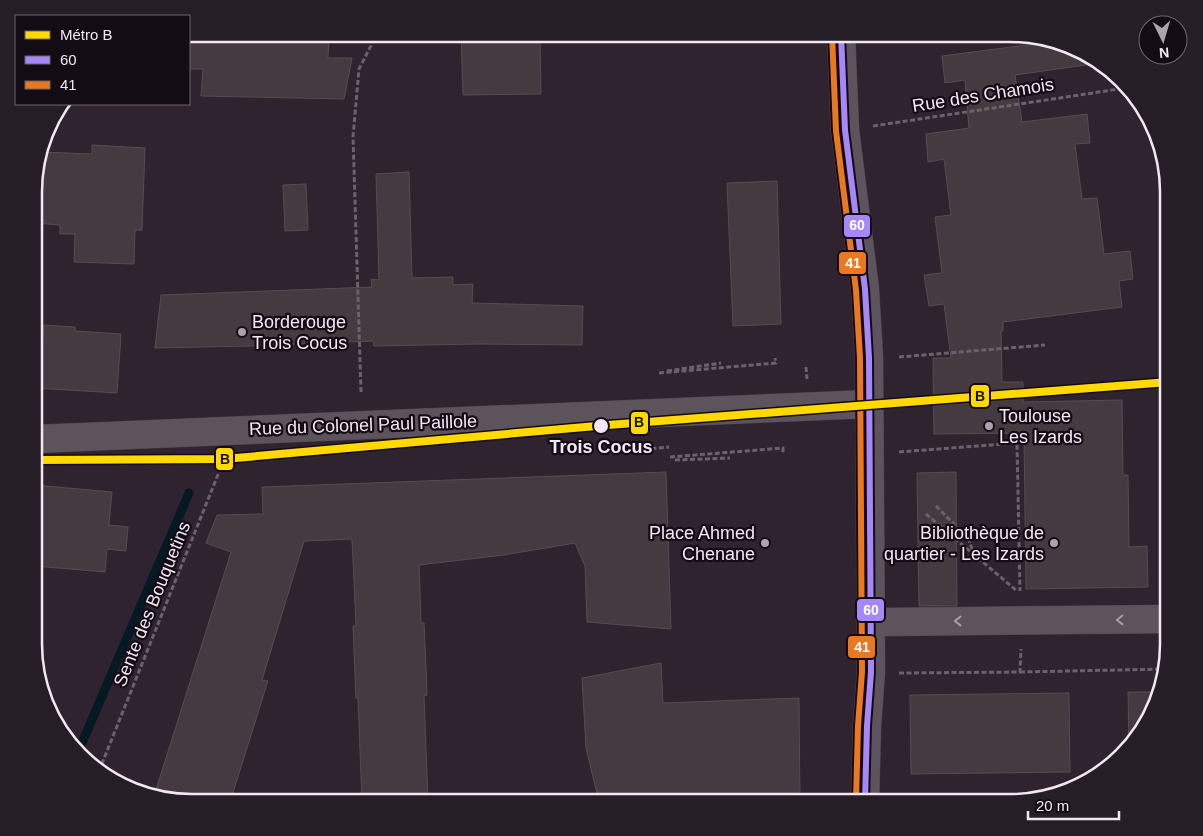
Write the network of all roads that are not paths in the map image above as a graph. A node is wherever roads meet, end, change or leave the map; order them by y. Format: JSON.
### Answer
{"nodes":[{"id":1,"x":841,"y":43,"type":"edge"},
{"id":2,"x":870,"y":404,"type":"junction"},
{"id":3,"x":43,"y":439,"type":"edge"},
{"id":4,"x":1160,"y":619,"type":"edge"},
{"id":5,"x":870,"y":620,"type":"junction"},
{"id":6,"x":865,"y":794,"type":"edge"}],
"edges":[{"from":1,"to":2,"type":"street"},
{"from":2,"to":3,"type":"street","name":"Rue du Colonel Paul Paillole"},
{"from":2,"to":5,"type":"street"},
{"from":4,"to":5,"type":"street","one_way":true},
{"from":5,"to":6,"type":"street"}]}
